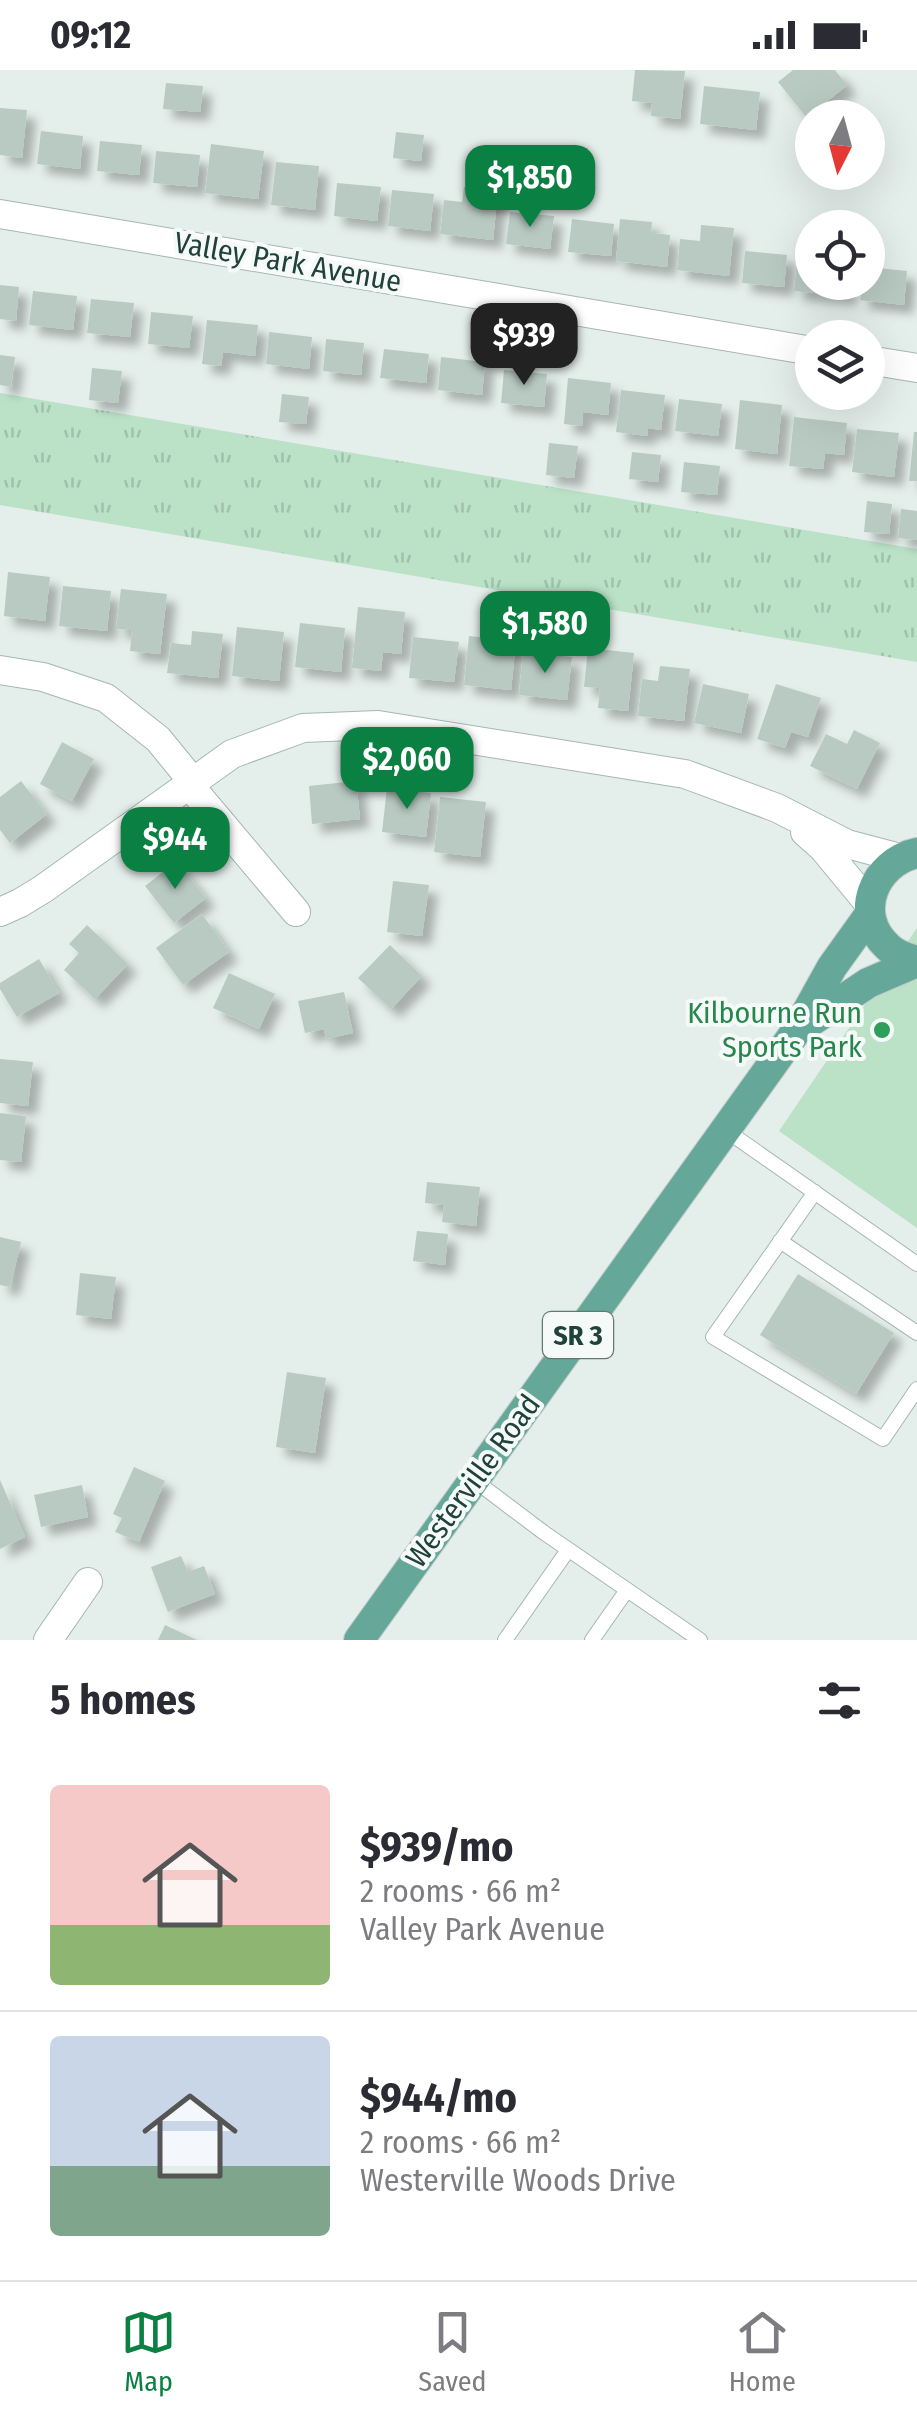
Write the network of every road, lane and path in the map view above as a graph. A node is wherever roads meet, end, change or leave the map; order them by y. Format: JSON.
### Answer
{"nodes":[{"id":1,"x":0,"y":214,"type":"edge"},
{"id":2,"x":795,"y":347,"type":"edge"},
{"id":3,"x":885,"y":363,"type":"edge"},
{"id":4,"x":917,"y":368,"type":"edge"},
{"id":5,"x":0,"y":670,"type":"edge"},
{"id":6,"x":191,"y":783,"type":"junction"},
{"id":7,"x":777,"y":808,"type":"junction"},
{"id":8,"x":912,"y":853,"type":"edge"},
{"id":9,"x":870,"y":910,"type":"junction"},
{"id":10,"x":0,"y":912,"type":"edge"},
{"id":11,"x":296,"y":912,"type":"dead end"},
{"id":12,"x":917,"y":962,"type":"edge"},
{"id":13,"x":798,"y":1030,"type":"junction"},
{"id":14,"x":726,"y":1131,"type":"junction"},
{"id":15,"x":815,"y":1192,"type":"junction"},
{"id":16,"x":780,"y":1241,"type":"junction"},
{"id":17,"x":917,"y":1264,"type":"edge"},
{"id":18,"x":917,"y":1333,"type":"edge"},
{"id":19,"x":917,"y":1389,"type":"edge"},
{"id":20,"x":474,"y":1480,"type":"junction"},
{"id":21,"x":568,"y":1550,"type":"junction"},
{"id":22,"x":88,"y":1582,"type":"dead end"},
{"id":23,"x":628,"y":1590,"type":"junction"},
{"id":24,"x":48,"y":1640,"type":"edge"},
{"id":25,"x":360,"y":1640,"type":"edge"},
{"id":26,"x":504,"y":1640,"type":"edge"},
{"id":27,"x":592,"y":1640,"type":"edge"},
{"id":28,"x":700,"y":1640,"type":"edge"}],
"edges":[{"from":1,"to":2,"type":"street","name":"Valley Park Avenue"},
{"from":3,"to":4,"type":"street"},
{"from":5,"to":6,"type":"street"},
{"from":6,"to":7,"type":"street"},
{"from":6,"to":10,"type":"street"},
{"from":6,"to":11,"type":"street"},
{"from":7,"to":8,"type":"street"},
{"from":7,"to":9,"type":"street"},
{"from":8,"to":9,"type":"main road","name":"Westerville Road","number":"SR 3"},
{"from":9,"to":12,"type":"main road","name":"Westerville Road"},
{"from":9,"to":13,"type":"main road","name":"Westerville Road","number":"SR 3"},
{"from":12,"to":13,"type":"main road","name":"Westerville Road","number":"SR 3"},
{"from":13,"to":14,"type":"main road","name":"Westerville Road","number":"SR 3"},
{"from":14,"to":15,"type":"lane"},
{"from":14,"to":20,"type":"main road","name":"Westerville Road","number":"SR 3"},
{"from":15,"to":16,"type":"lane"},
{"from":15,"to":17,"type":"lane"},
{"from":16,"to":18,"type":"lane"},
{"from":16,"to":19,"type":"lane"},
{"from":20,"to":21,"type":"lane"},
{"from":20,"to":25,"type":"main road","name":"Westerville Road","number":"SR 3"},
{"from":21,"to":23,"type":"lane"},
{"from":21,"to":26,"type":"lane"},
{"from":22,"to":24,"type":"street"},
{"from":23,"to":27,"type":"lane"},
{"from":23,"to":28,"type":"lane"}]}
